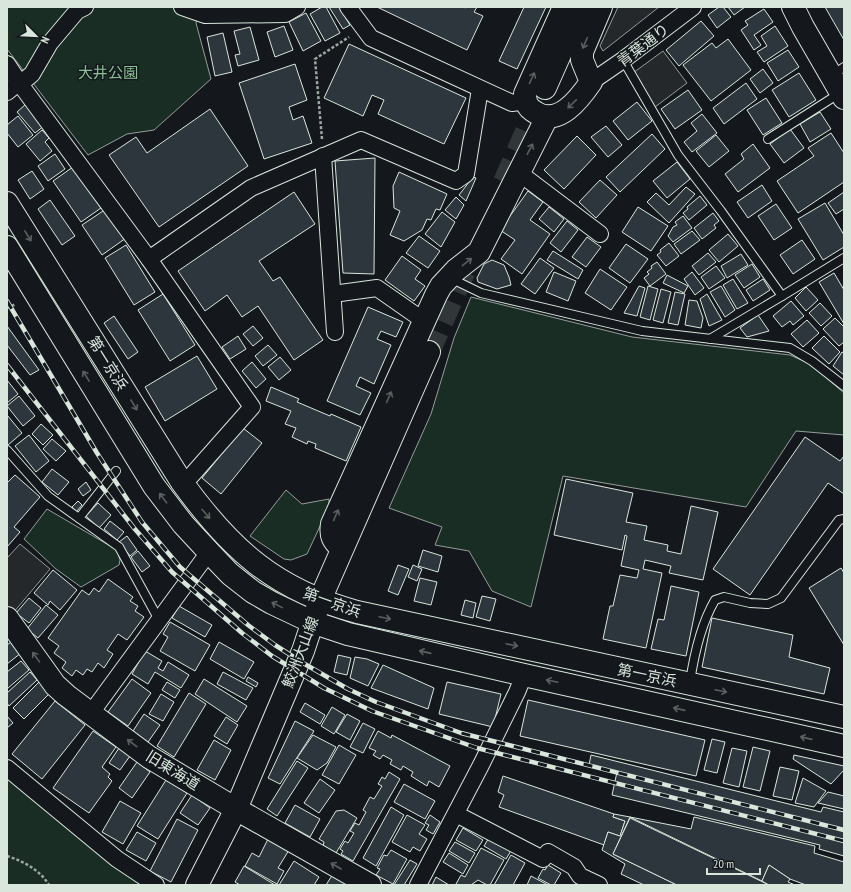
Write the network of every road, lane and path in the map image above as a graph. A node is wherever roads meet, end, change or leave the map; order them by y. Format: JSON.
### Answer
{"nodes":[{"id":1,"x":84,"y":7,"type":"edge"},
{"id":2,"x":182,"y":7,"type":"edge"},
{"id":3,"x":297,"y":7,"type":"edge"},
{"id":4,"x":348,"y":7,"type":"edge"},
{"id":5,"x":564,"y":7,"type":"edge"},
{"id":6,"x":581,"y":7,"type":"edge"},
{"id":7,"x":601,"y":7,"type":"edge"},
{"id":8,"x":693,"y":7,"type":"edge"},
{"id":9,"x":793,"y":7,"type":"edge"},
{"id":10,"x":221,"y":11,"type":"edge"},
{"id":11,"x":363,"y":28,"type":"junction"},
{"id":12,"x":623,"y":60,"type":"junction"},
{"id":13,"x":7,"y":64,"type":"edge"},
{"id":14,"x":591,"y":82,"type":"junction"},
{"id":15,"x":840,"y":83,"type":"edge"},
{"id":16,"x":15,"y":86,"type":"edge"},
{"id":17,"x":545,"y":88,"type":"tunnel mouth"},
{"id":18,"x":480,"y":89,"type":"junction"},
{"id":19,"x":525,"y":101,"type":"junction"},
{"id":20,"x":547,"y":117,"type":"junction"},
{"id":21,"x":768,"y":139,"type":"dead end"},
{"id":22,"x":323,"y":156,"type":"junction"},
{"id":23,"x":518,"y":172,"type":"junction"},
{"id":24,"x":7,"y":203,"type":"edge"},
{"id":25,"x":600,"y":234,"type":"dead end"},
{"id":26,"x":7,"y":247,"type":"edge"},
{"id":27,"x":844,"y":258,"type":"edge"},
{"id":28,"x":149,"y":259,"type":"junction"},
{"id":29,"x":448,"y":278,"type":"junction"},
{"id":30,"x":333,"y":294,"type":"junction"},
{"id":31,"x":782,"y":296,"type":"junction"},
{"id":32,"x":16,"y":304,"type":"dead end"},
{"id":33,"x":7,"y":308,"type":"edge"},
{"id":34,"x":425,"y":320,"type":"junction"},
{"id":35,"x":335,"y":332,"type":"dead end"},
{"id":36,"x":710,"y":339,"type":"junction"},
{"id":37,"x":429,"y":352,"type":"tunnel mouth"},
{"id":38,"x":844,"y":386,"type":"edge"},
{"id":39,"x":7,"y":450,"type":"edge"},
{"id":40,"x":116,"y":471,"type":"dead end"},
{"id":41,"x":181,"y":481,"type":"junction"},
{"id":42,"x":78,"y":518,"type":"junction"},
{"id":43,"x":844,"y":519,"type":"edge"},
{"id":44,"x":342,"y":549,"type":"junction"},
{"id":45,"x":208,"y":552,"type":"junction"},
{"id":46,"x":320,"y":600,"type":"junction"},
{"id":47,"x":7,"y":618,"type":"edge"},
{"id":48,"x":159,"y":620,"type":"junction"},
{"id":49,"x":312,"y":622,"type":"junction"},
{"id":50,"x":524,"y":675,"type":"junction"},
{"id":51,"x":689,"y":684,"type":"junction"},
{"id":52,"x":91,"y":713,"type":"junction"},
{"id":53,"x":844,"y":717,"type":"edge"},
{"id":54,"x":844,"y":746,"type":"edge"},
{"id":55,"x":7,"y":768,"type":"edge"},
{"id":56,"x":236,"y":809,"type":"junction"},
{"id":57,"x":456,"y":814,"type":"junction"},
{"id":58,"x":7,"y":856,"type":"edge"},
{"id":59,"x":49,"y":885,"type":"edge"},
{"id":60,"x":156,"y":885,"type":"edge"},
{"id":61,"x":197,"y":885,"type":"edge"},
{"id":62,"x":370,"y":885,"type":"edge"},
{"id":63,"x":418,"y":885,"type":"edge"},
{"id":64,"x":599,"y":885,"type":"edge"}],
"edges":[{"from":1,"to":16,"type":"street"},
{"from":2,"to":10,"type":"street"},
{"from":3,"to":10,"type":"street"},
{"from":4,"to":11,"type":"street"},
{"from":19,"to":5,"type":"main road","one_way":true},
{"from":6,"to":17,"type":"main road"},
{"from":7,"to":14,"type":"main road","one_way":true},
{"from":8,"to":12,"type":"street","name":"青葉通り"},
{"from":9,"to":15,"type":"main road"},
{"from":11,"to":18,"type":"street"},
{"from":11,"to":22,"type":"path"},
{"from":12,"to":14,"type":"street","name":"青葉通り"},
{"from":12,"to":31,"type":"lane"},
{"from":13,"to":16,"type":"street"},
{"from":14,"to":20,"type":"main road","one_way":true},
{"from":15,"to":21,"type":"lane"},
{"from":16,"to":28,"type":"street"},
{"from":18,"to":19,"type":"street"},
{"from":18,"to":22,"type":"street"},
{"from":19,"to":20,"type":"main road"},
{"from":23,"to":20,"type":"main road","one_way":true},
{"from":22,"to":28,"type":"street"},
{"from":22,"to":30,"type":"street"},
{"from":23,"to":25,"type":"street"},
{"from":29,"to":23,"type":"main road","one_way":true},
{"from":24,"to":41,"type":"main road","name":"第一京浜","one_way":true},
{"from":45,"to":26,"type":"main road","name":"第一京浜","one_way":true},
{"from":27,"to":31,"type":"lane"},
{"from":28,"to":41,"type":"street"},
{"from":29,"to":34,"type":"main road"},
{"from":29,"to":36,"type":"lane"},
{"from":30,"to":34,"type":"street"},
{"from":30,"to":35,"type":"street"},
{"from":31,"to":36,"type":"lane"},
{"from":32,"to":33,"type":"path"},
{"from":44,"to":34,"type":"main road","one_way":true},
{"from":36,"to":38,"type":"lane"},
{"from":37,"to":44,"type":"main road","name":"鮫洲大山線"},
{"from":39,"to":42,"type":"lane"},
{"from":40,"to":42,"type":"lane"},
{"from":41,"to":46,"type":"main road","name":"第一京浜","one_way":true},
{"from":42,"to":48,"type":"lane"},
{"from":43,"to":51,"type":"lane"},
{"from":44,"to":46,"type":"main road","name":"鮫洲大山線"},
{"from":45,"to":48,"type":"street"},
{"from":49,"to":45,"type":"main road","name":"第一京浜","one_way":true},
{"from":46,"to":49,"type":"main road","name":"鮫洲大山線"},
{"from":46,"to":51,"type":"main road","name":"第一京浜","one_way":true},
{"from":52,"to":47,"type":"main road","name":"旧東海道","one_way":true},
{"from":48,"to":52,"type":"street"},
{"from":50,"to":49,"type":"main road","name":"第一京浜","one_way":true},
{"from":49,"to":56,"type":"main road","name":"鮫洲大山線"},
{"from":54,"to":50,"type":"main road","name":"第一京浜","one_way":true},
{"from":50,"to":57,"type":"street"},
{"from":51,"to":53,"type":"main road","name":"第一京浜","one_way":true},
{"from":56,"to":52,"type":"main road","name":"旧東海道","one_way":true},
{"from":55,"to":60,"type":"street"},
{"from":56,"to":61,"type":"main road","name":"鮫洲大山線"},
{"from":62,"to":56,"type":"main road","name":"旧東海道","one_way":true},
{"from":57,"to":63,"type":"street"},
{"from":57,"to":64,"type":"street"},
{"from":58,"to":59,"type":"path"}]}
